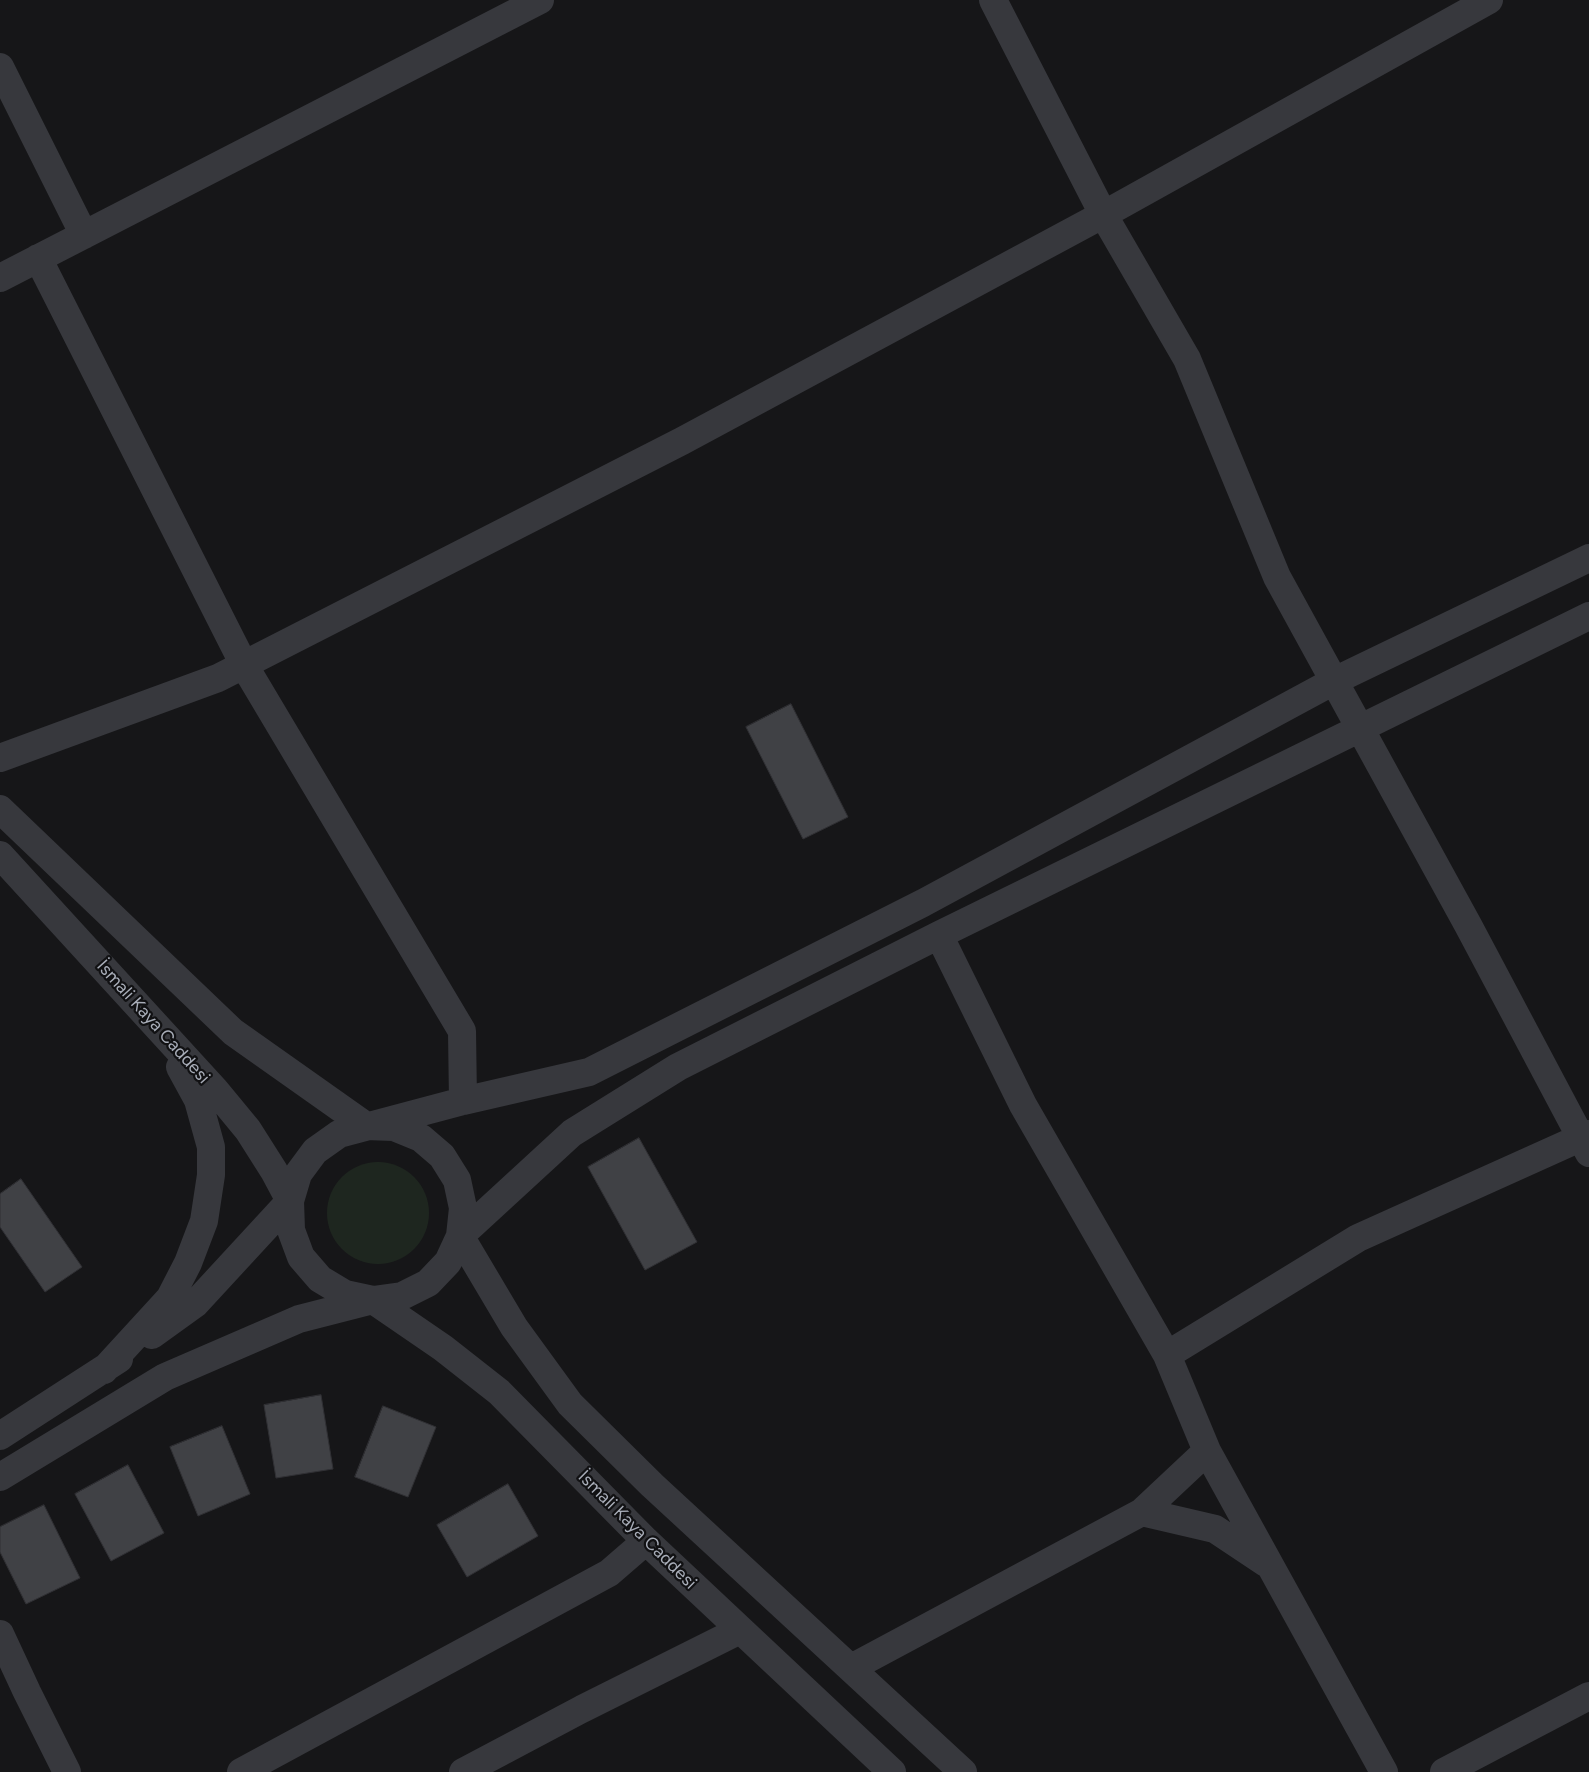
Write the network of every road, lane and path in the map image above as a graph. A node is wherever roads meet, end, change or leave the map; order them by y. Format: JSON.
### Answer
{"nodes":[{"id":1,"x":540,"y":0,"type":"edge"},
{"id":2,"x":993,"y":0,"type":"edge"},
{"id":3,"x":1489,"y":0,"type":"edge"},
{"id":4,"x":0,"y":66,"type":"edge"},
{"id":5,"x":1103,"y":214,"type":"junction"},
{"id":6,"x":84,"y":235,"type":"junction"},
{"id":7,"x":38,"y":258,"type":"junction"},
{"id":8,"x":0,"y":278,"type":"edge"},
{"id":9,"x":1589,"y":558,"type":"edge"},
{"id":10,"x":1589,"y":616,"type":"edge"},
{"id":11,"x":244,"y":665,"type":"junction"},
{"id":12,"x":1334,"y":681,"type":"junction"},
{"id":13,"x":1360,"y":728,"type":"junction"},
{"id":14,"x":0,"y":758,"type":"edge"},
{"id":15,"x":0,"y":809,"type":"edge"},
{"id":16,"x":0,"y":855,"type":"edge"},
{"id":17,"x":939,"y":935,"type":"junction"},
{"id":18,"x":159,"y":1029,"type":"junction"},
{"id":19,"x":463,"y":1101,"type":"junction"},
{"id":20,"x":366,"y":1126,"type":"junction"},
{"id":21,"x":1586,"y":1142,"type":"edge"},
{"id":22,"x":290,"y":1201,"type":"junction"},
{"id":23,"x":460,"y":1236,"type":"junction"},
{"id":24,"x":373,"y":1300,"type":"junction"},
{"id":25,"x":1167,"y":1355,"type":"junction"},
{"id":26,"x":104,"y":1370,"type":"junction"},
{"id":27,"x":0,"y":1436,"type":"edge"},
{"id":28,"x":1207,"y":1451,"type":"junction"},
{"id":29,"x":0,"y":1477,"type":"edge"},
{"id":30,"x":1142,"y":1512,"type":"junction"},
{"id":31,"x":646,"y":1541,"type":"junction"},
{"id":32,"x":1270,"y":1565,"type":"junction"},
{"id":33,"x":740,"y":1630,"type":"junction"},
{"id":34,"x":0,"y":1634,"type":"edge"},
{"id":35,"x":851,"y":1668,"type":"junction"},
{"id":36,"x":1589,"y":1696,"type":"edge"},
{"id":37,"x":68,"y":1772,"type":"edge"},
{"id":38,"x":241,"y":1772,"type":"edge"},
{"id":39,"x":463,"y":1772,"type":"edge"},
{"id":40,"x":892,"y":1772,"type":"edge"},
{"id":41,"x":963,"y":1772,"type":"edge"},
{"id":42,"x":1384,"y":1772,"type":"edge"},
{"id":43,"x":1444,"y":1772,"type":"edge"}],
"edges":[{"from":1,"to":6,"type":"street"},
{"from":2,"to":5,"type":"street"},
{"from":3,"to":5,"type":"street"},
{"from":4,"to":6,"type":"street"},
{"from":5,"to":11,"type":"street"},
{"from":5,"to":12,"type":"street"},
{"from":6,"to":7,"type":"street"},
{"from":7,"to":8,"type":"street"},
{"from":7,"to":11,"type":"street"},
{"from":9,"to":12,"type":"street"},
{"from":10,"to":13,"type":"street"},
{"from":11,"to":14,"type":"street"},
{"from":11,"to":19,"type":"street"},
{"from":12,"to":13,"type":"street"},
{"from":12,"to":19,"type":"street"},
{"from":13,"to":17,"type":"street"},
{"from":13,"to":21,"type":"street"},
{"from":15,"to":20,"type":"street"},
{"from":16,"to":18,"type":"street","name":"İsmali Kaya Caddesi"},
{"from":17,"to":23,"type":"street"},
{"from":17,"to":25,"type":"street"},
{"from":18,"to":22,"type":"street","name":"İsmali Kaya Caddesi"},
{"from":18,"to":26,"type":"street"},
{"from":19,"to":20,"type":"street"},
{"from":20,"to":22,"type":"street"},
{"from":20,"to":23,"type":"street"},
{"from":21,"to":25,"type":"street"},
{"from":22,"to":24,"type":"street"},
{"from":22,"to":26,"type":"street"},
{"from":23,"to":24,"type":"street"},
{"from":23,"to":35,"type":"street"},
{"from":24,"to":29,"type":"street"},
{"from":24,"to":31,"type":"street","name":"İsmali Kaya Caddesi"},
{"from":25,"to":28,"type":"street"},
{"from":26,"to":27,"type":"street"},
{"from":28,"to":30,"type":"street"},
{"from":28,"to":32,"type":"street"},
{"from":30,"to":32,"type":"street"},
{"from":30,"to":35,"type":"street"},
{"from":31,"to":33,"type":"street","name":"İsmali Kaya Caddesi"},
{"from":31,"to":38,"type":"street"},
{"from":32,"to":42,"type":"street"},
{"from":33,"to":39,"type":"street"},
{"from":33,"to":40,"type":"street","name":"İsmali Kaya Caddesi"},
{"from":34,"to":37,"type":"street"},
{"from":35,"to":41,"type":"street"},
{"from":36,"to":43,"type":"street"}]}
